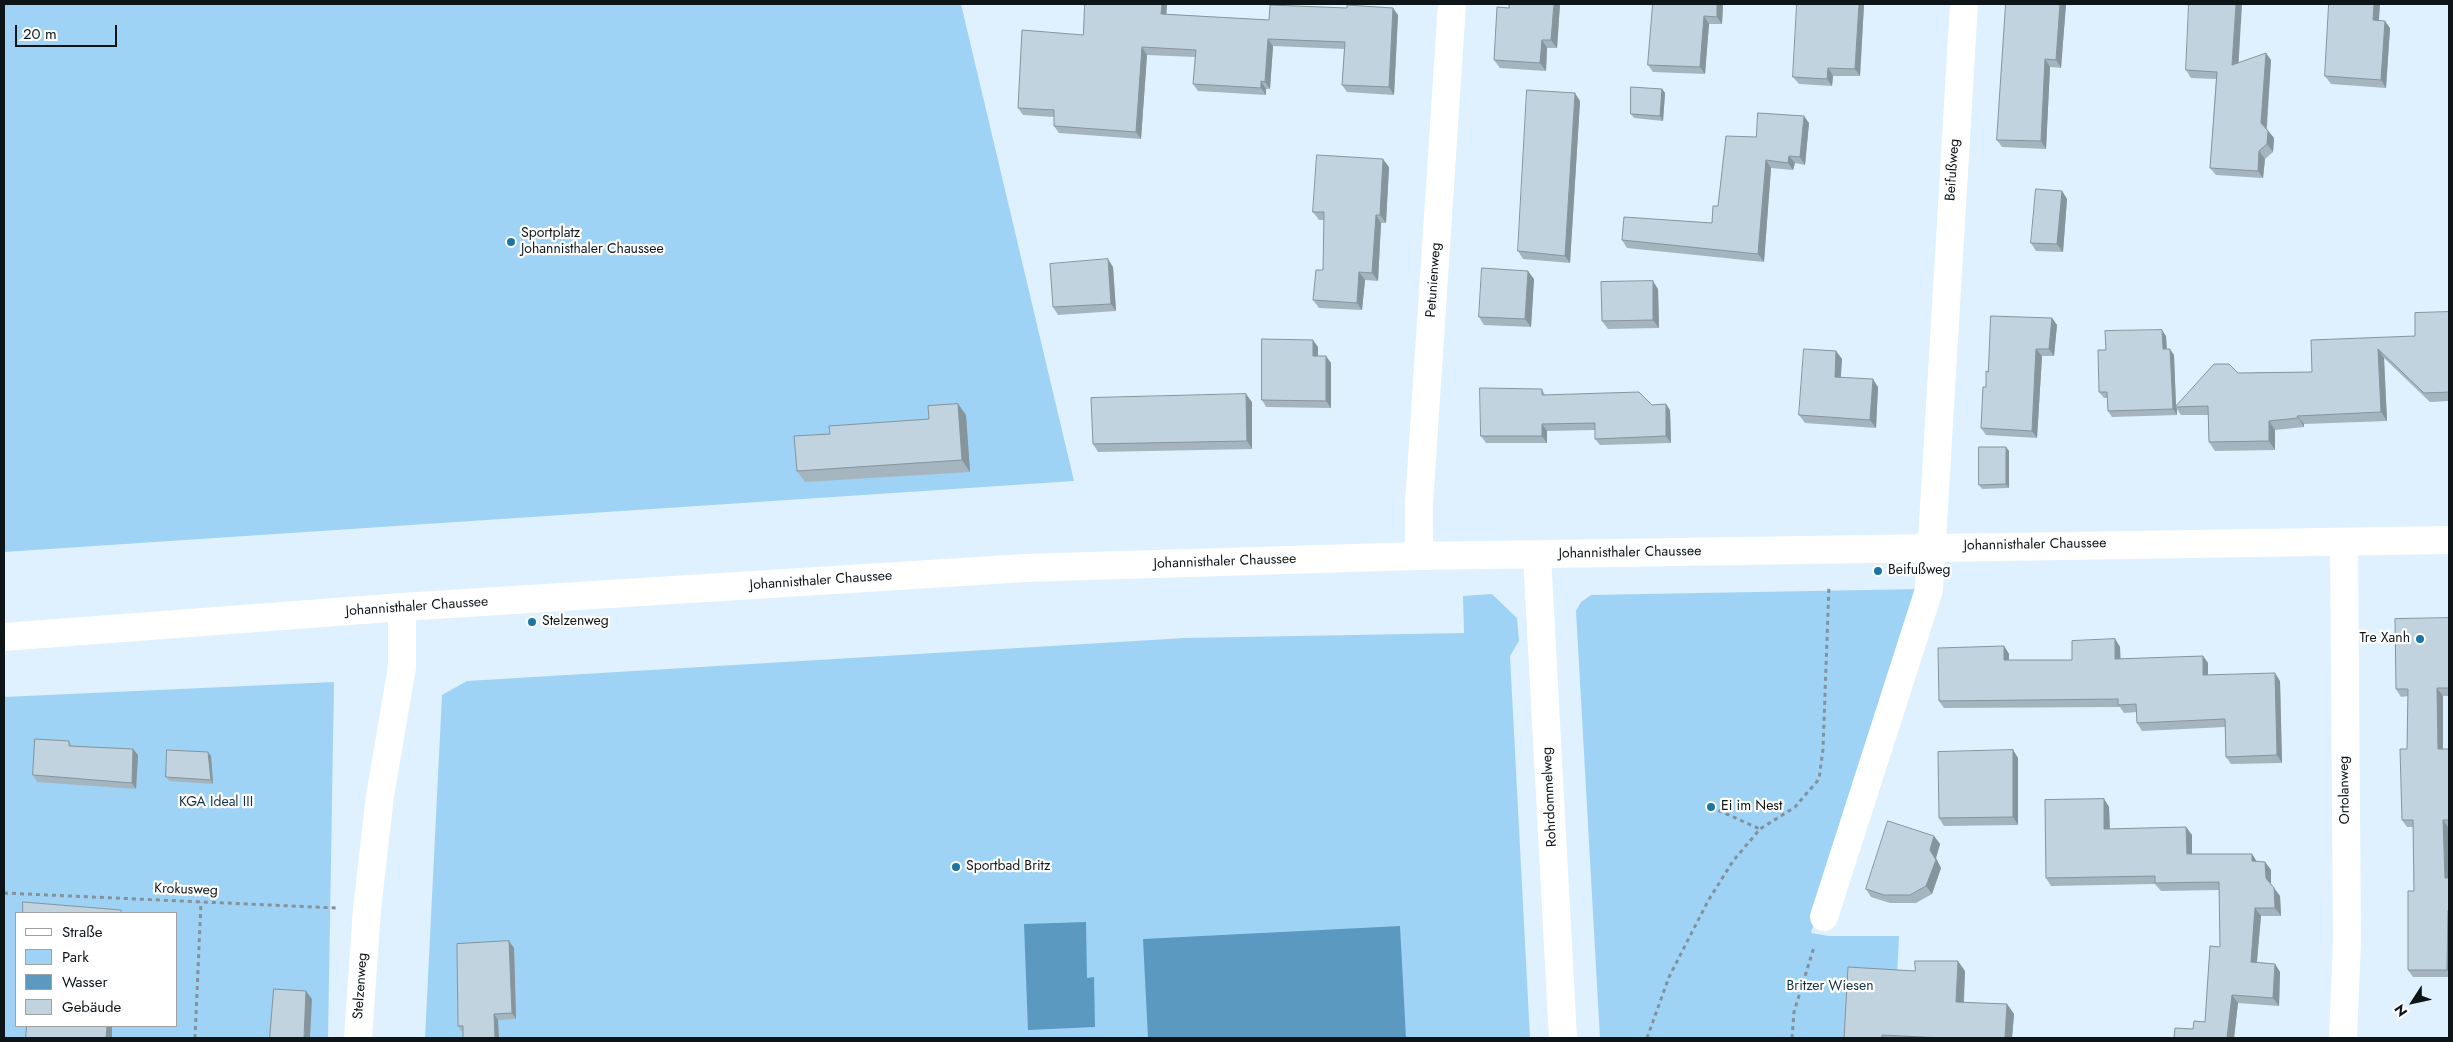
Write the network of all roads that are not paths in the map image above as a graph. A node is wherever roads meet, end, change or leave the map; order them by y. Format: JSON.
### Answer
{"nodes":[{"id":1,"x":1452,"y":4,"type":"edge"},
{"id":2,"x":1964,"y":4,"type":"edge"},
{"id":3,"x":2449,"y":540,"type":"edge"},
{"id":4,"x":2344,"y":542,"type":"junction"},
{"id":5,"x":1930,"y":546,"type":"junction"},
{"id":6,"x":1537,"y":555,"type":"junction"},
{"id":7,"x":1419,"y":556,"type":"junction"},
{"id":8,"x":402,"y":607,"type":"junction"},
{"id":9,"x":4,"y":637,"type":"edge"},
{"id":10,"x":1824,"y":917,"type":"road end"},
{"id":11,"x":358,"y":1038,"type":"edge"},
{"id":12,"x":1564,"y":1038,"type":"edge"},
{"id":13,"x":2343,"y":1038,"type":"edge"}],
"edges":[{"from":1,"to":7,"type":"street","name":"Petunienweg"},
{"from":2,"to":5,"type":"street","name":"Beifußweg"},
{"from":3,"to":4,"type":"street","name":"Johannisthaler Chaussee"},
{"from":4,"to":5,"type":"street","name":"Johannisthaler Chaussee"},
{"from":4,"to":13,"type":"street","name":"Ortolanweg"},
{"from":5,"to":6,"type":"street","name":"Johannisthaler Chaussee"},
{"from":5,"to":10,"type":"street","name":"Beifußweg"},
{"from":6,"to":7,"type":"street","name":"Johannisthaler Chaussee"},
{"from":6,"to":12,"type":"street","name":"Rohrdommelweg"},
{"from":7,"to":8,"type":"street","name":"Johannisthaler Chaussee"},
{"from":8,"to":9,"type":"street","name":"Johannisthaler Chaussee"},
{"from":8,"to":11,"type":"street","name":"Stelzenweg"}]}
